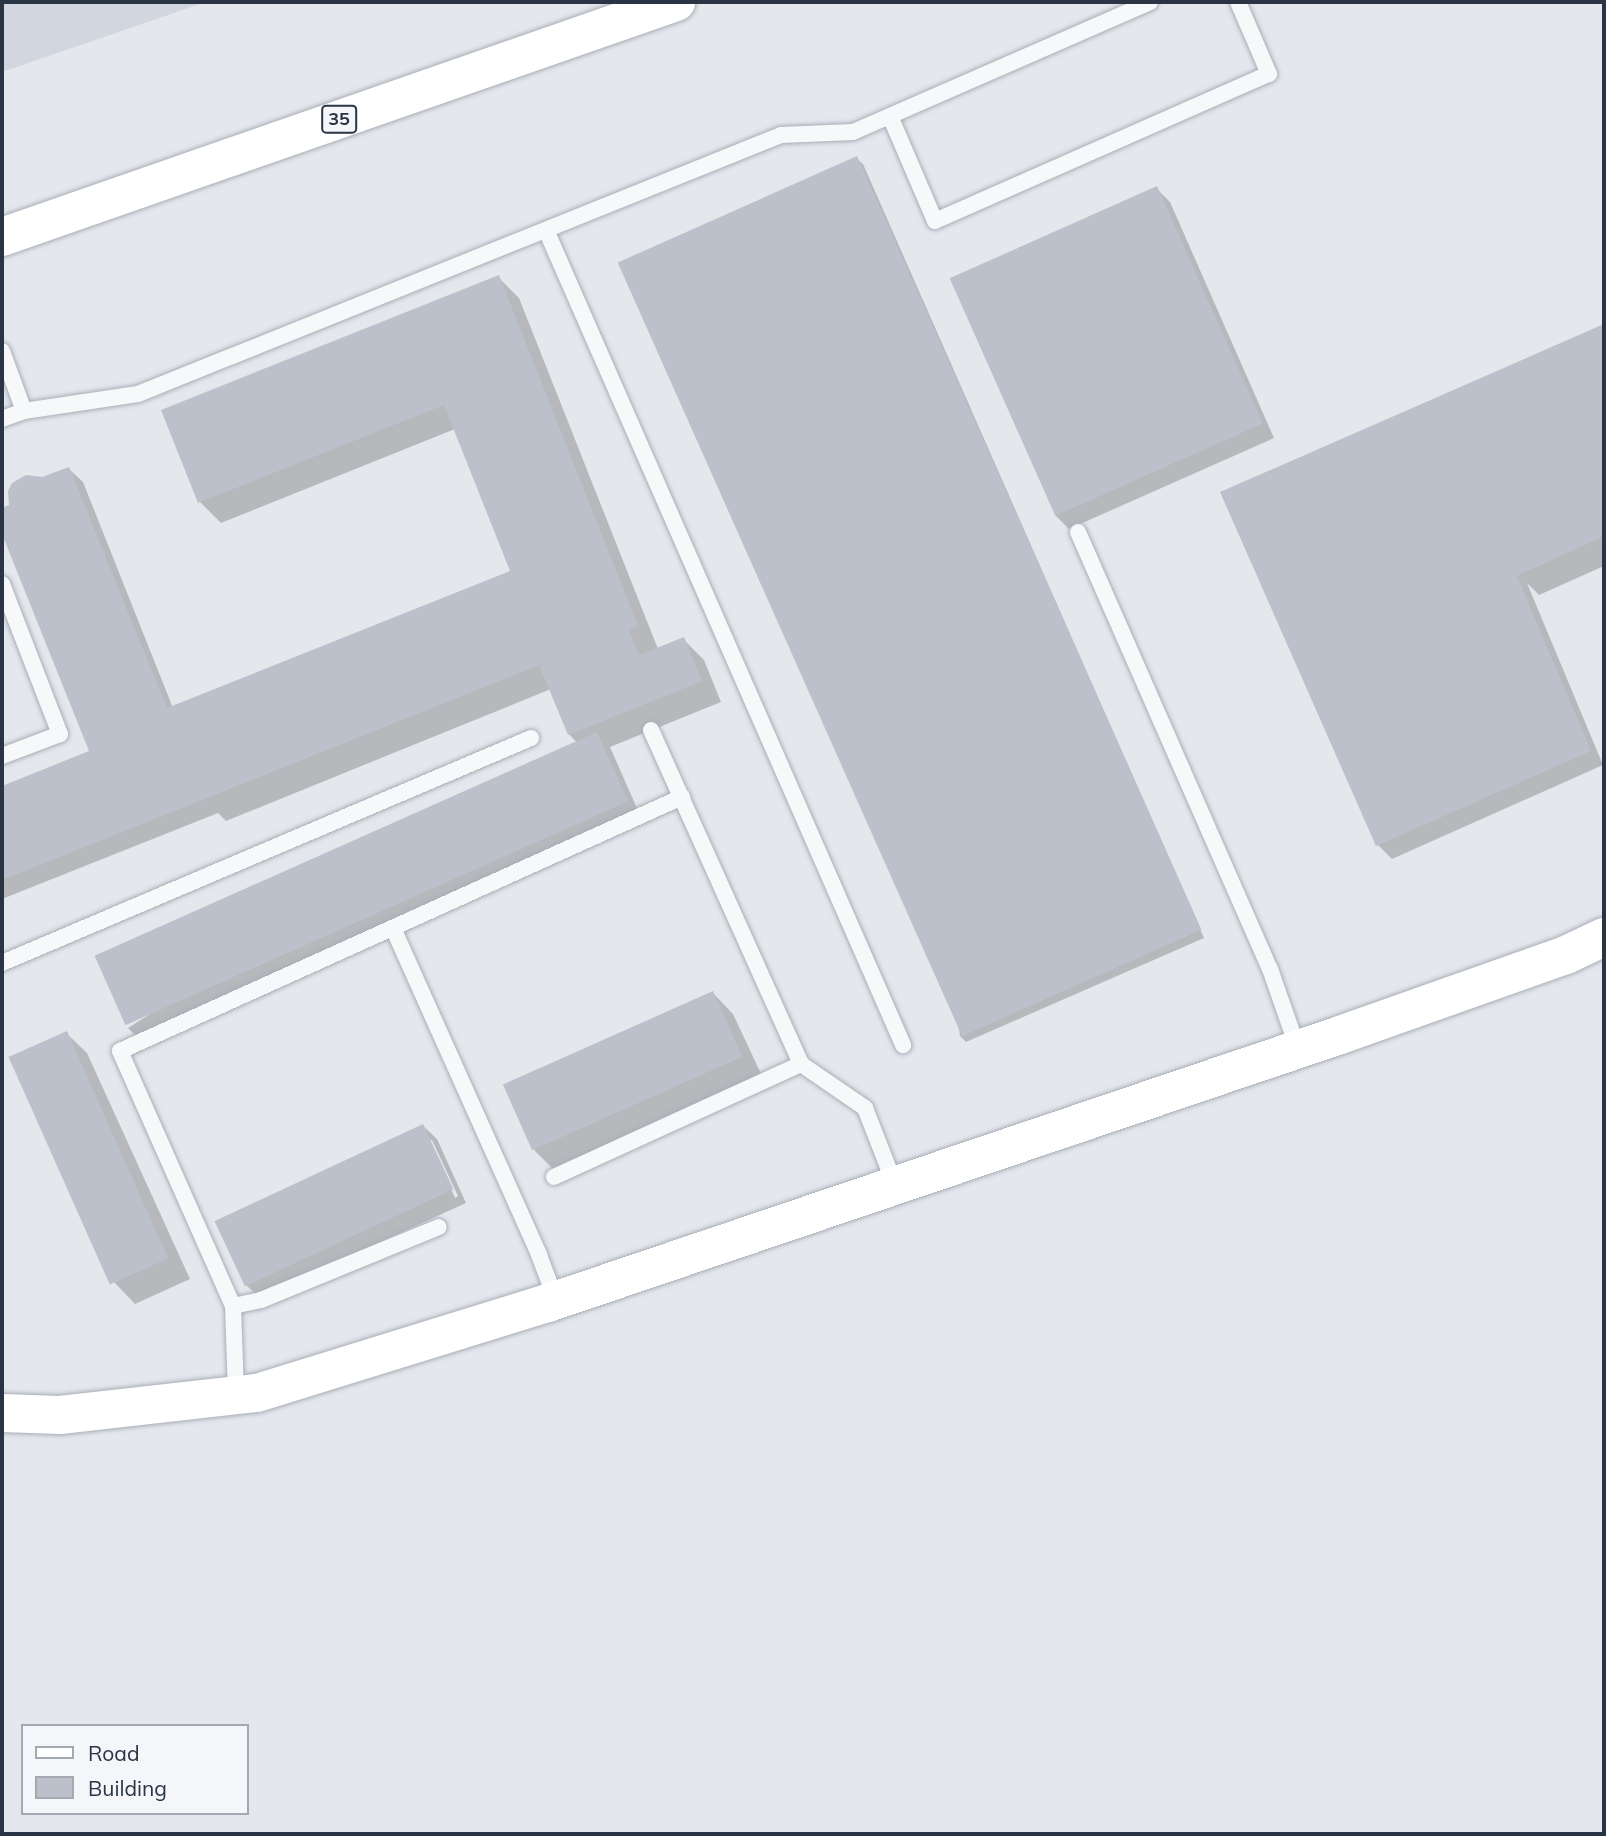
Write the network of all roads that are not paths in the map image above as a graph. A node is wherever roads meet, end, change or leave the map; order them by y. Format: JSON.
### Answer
{"nodes":[{"id":1,"x":676,"y":2,"type":"edge"},
{"id":2,"x":1150,"y":2,"type":"edge"},
{"id":3,"x":1238,"y":2,"type":"edge"},
{"id":4,"x":890,"y":116,"type":"junction"},
{"id":5,"x":546,"y":230,"type":"junction"},
{"id":6,"x":2,"y":237,"type":"edge"},
{"id":7,"x":2,"y":351,"type":"edge"},
{"id":8,"x":24,"y":411,"type":"junction"},
{"id":9,"x":2,"y":419,"type":"edge"},
{"id":10,"x":1078,"y":532,"type":"dead end"},
{"id":11,"x":2,"y":584,"type":"edge"},
{"id":12,"x":651,"y":730,"type":"dead end"},
{"id":13,"x":531,"y":738,"type":"dead end"},
{"id":14,"x":2,"y":757,"type":"edge"},
{"id":15,"x":682,"y":797,"type":"junction"},
{"id":16,"x":393,"y":928,"type":"junction"},
{"id":17,"x":1604,"y":937,"type":"edge"},
{"id":18,"x":2,"y":963,"type":"edge"},
{"id":19,"x":903,"y":1045,"type":"dead end"},
{"id":20,"x":1298,"y":1049,"type":"junction"},
{"id":21,"x":801,"y":1064,"type":"junction"},
{"id":22,"x":554,"y":1177,"type":"dead end"},
{"id":23,"x":895,"y":1185,"type":"junction"},
{"id":24,"x":439,"y":1227,"type":"dead end"},
{"id":25,"x":556,"y":1300,"type":"junction"},
{"id":26,"x":233,"y":1306,"type":"junction"},
{"id":27,"x":236,"y":1395,"type":"junction"},
{"id":28,"x":2,"y":1413,"type":"edge"}],
"edges":[{"from":1,"to":6,"type":"street","number":"35"},
{"from":2,"to":4,"type":"lane"},
{"from":3,"to":4,"type":"lane"},
{"from":4,"to":5,"type":"lane"},
{"from":5,"to":8,"type":"lane"},
{"from":5,"to":19,"type":"lane"},
{"from":7,"to":8,"type":"lane"},
{"from":8,"to":9,"type":"lane"},
{"from":10,"to":20,"type":"lane"},
{"from":11,"to":14,"type":"lane"},
{"from":12,"to":15,"type":"lane"},
{"from":13,"to":18,"type":"lane"},
{"from":15,"to":16,"type":"lane"},
{"from":15,"to":21,"type":"lane"},
{"from":16,"to":25,"type":"lane"},
{"from":16,"to":26,"type":"lane"},
{"from":17,"to":20,"type":"street"},
{"from":20,"to":23,"type":"street"},
{"from":21,"to":22,"type":"lane"},
{"from":21,"to":23,"type":"lane"},
{"from":23,"to":25,"type":"street"},
{"from":24,"to":26,"type":"lane"},
{"from":25,"to":27,"type":"street"},
{"from":26,"to":27,"type":"lane"},
{"from":27,"to":28,"type":"street"}]}
